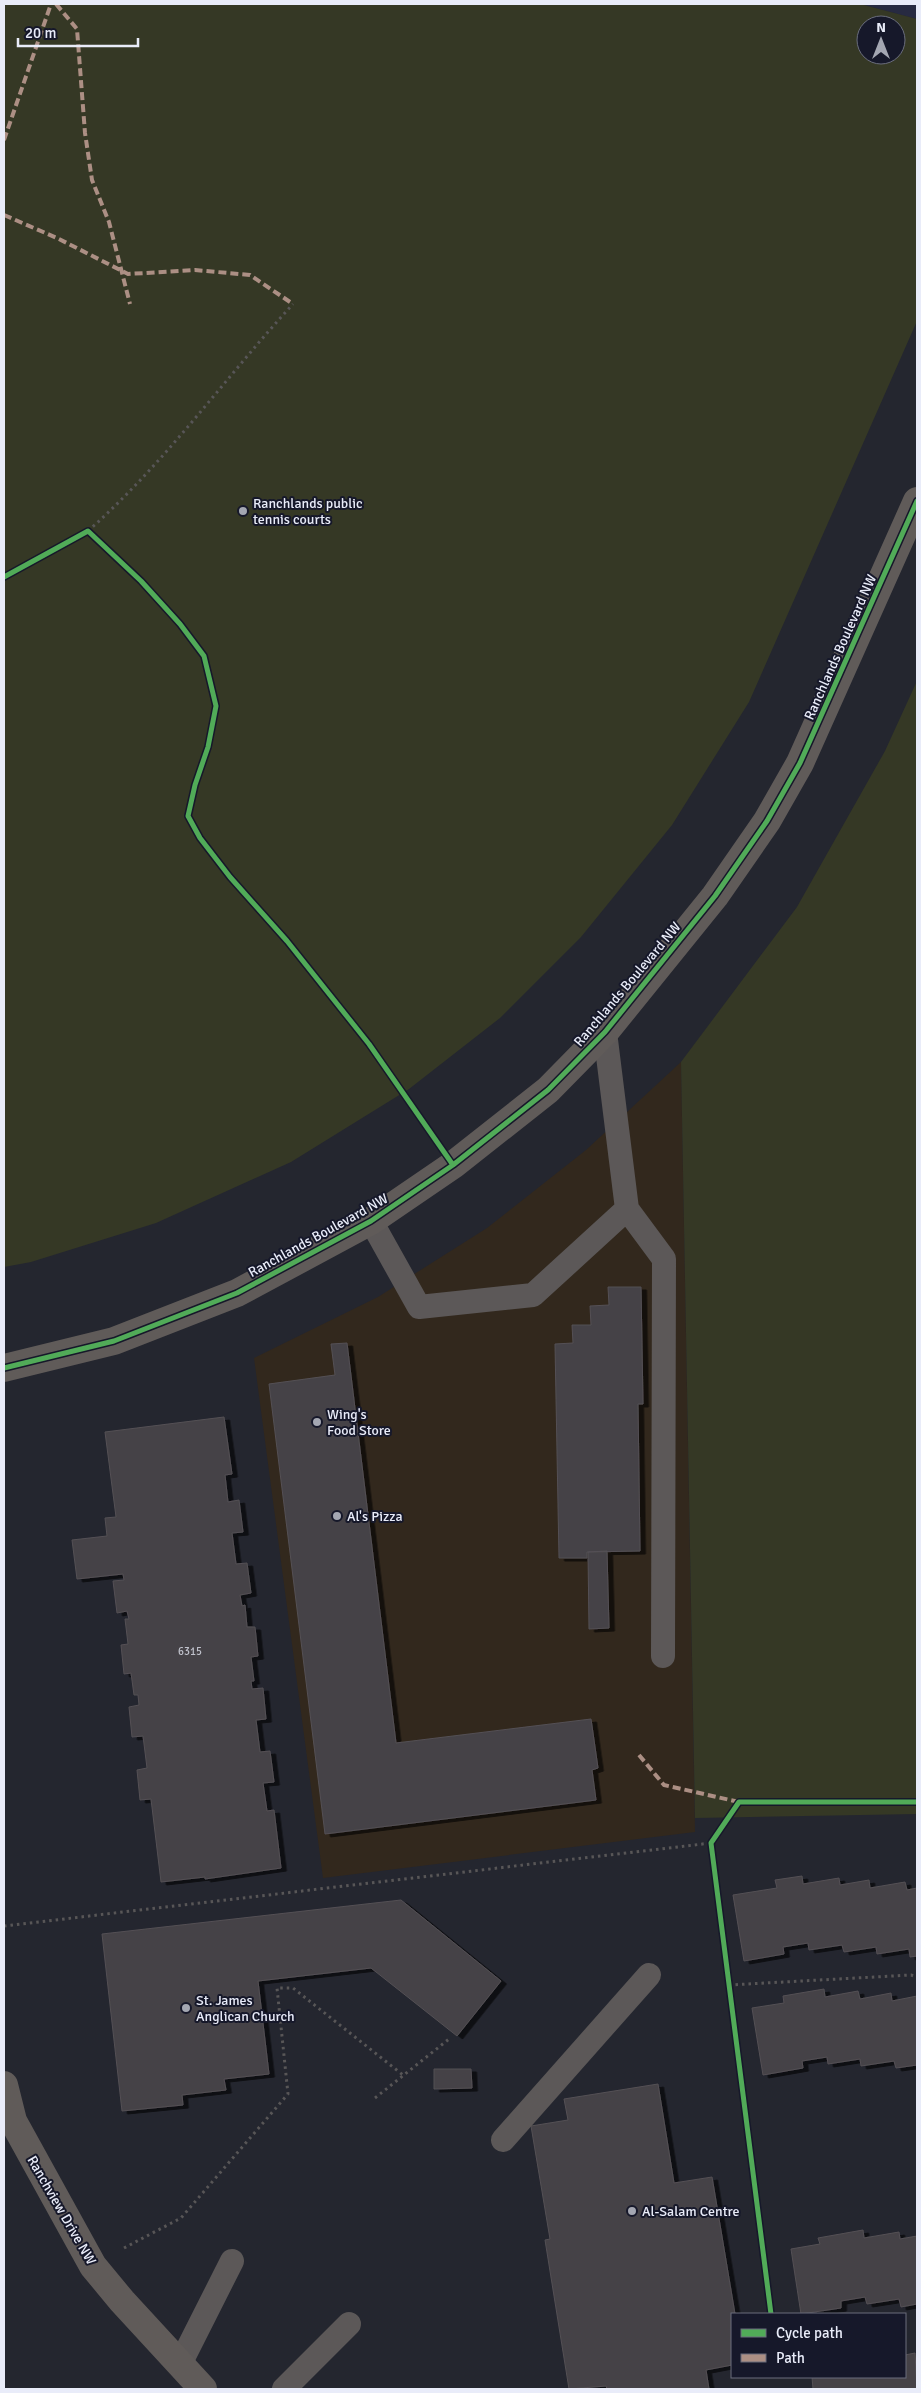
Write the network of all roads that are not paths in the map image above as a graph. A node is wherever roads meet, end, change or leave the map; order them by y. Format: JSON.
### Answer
{"nodes":[{"id":1,"x":917,"y":501,"type":"edge"},
{"id":2,"x":605,"y":1032,"type":"junction"},
{"id":3,"x":627,"y":1209,"type":"junction"},
{"id":4,"x":371,"y":1221,"type":"junction"},
{"id":5,"x":4,"y":1368,"type":"edge"},
{"id":6,"x":663,"y":1656,"type":"dead end"},
{"id":7,"x":649,"y":1974,"type":"dead end"},
{"id":8,"x":4,"y":2085,"type":"edge"},
{"id":9,"x":503,"y":2140,"type":"dead end"},
{"id":10,"x":232,"y":2261,"type":"dead end"},
{"id":11,"x":349,"y":2324,"type":"dead end"},
{"id":12,"x":180,"y":2364,"type":"junction"},
{"id":13,"x":202,"y":2389,"type":"edge"},
{"id":14,"x":284,"y":2389,"type":"edge"}],
"edges":[{"from":1,"to":2,"type":"street","name":"Ranchlands Boulevard NW"},
{"from":2,"to":3,"type":"lane"},
{"from":2,"to":4,"type":"street","name":"Ranchlands Boulevard NW"},
{"from":3,"to":4,"type":"lane"},
{"from":3,"to":6,"type":"lane"},
{"from":4,"to":5,"type":"street","name":"Ranchlands Boulevard NW"},
{"from":7,"to":9,"type":"lane"},
{"from":8,"to":12,"type":"street","name":"Ranchview Drive NW"},
{"from":10,"to":12,"type":"lane"},
{"from":11,"to":14,"type":"lane"},
{"from":12,"to":13,"type":"street","name":"Ranchview Drive NW"}]}
